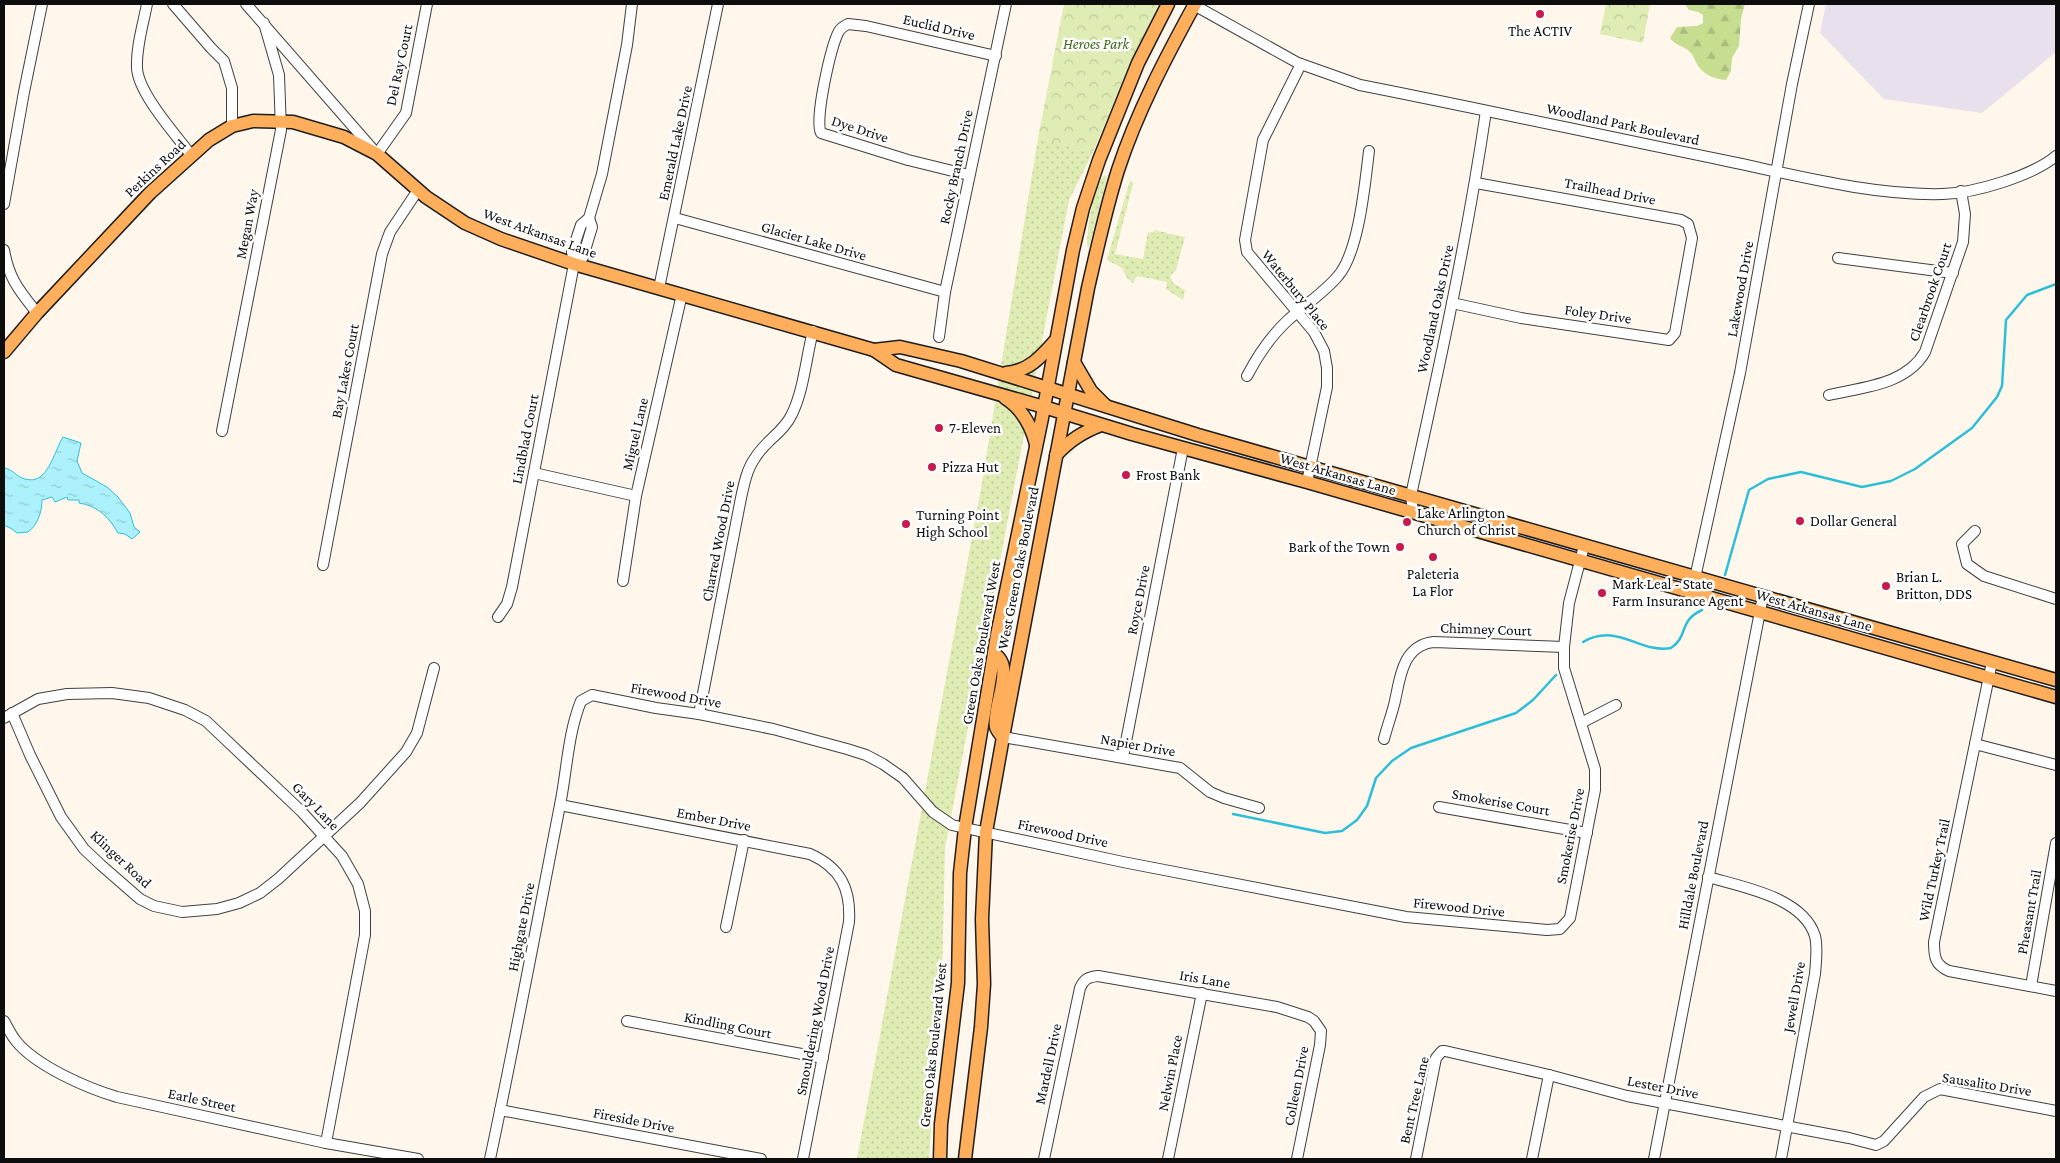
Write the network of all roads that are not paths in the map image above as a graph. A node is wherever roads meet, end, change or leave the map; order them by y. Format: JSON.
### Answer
{"nodes":[{"id":1,"x":42,"y":4,"type":"edge"},
{"id":2,"x":147,"y":4,"type":"edge"},
{"id":3,"x":173,"y":4,"type":"edge"},
{"id":4,"x":246,"y":4,"type":"edge"},
{"id":5,"x":427,"y":4,"type":"edge"},
{"id":6,"x":632,"y":4,"type":"edge"},
{"id":7,"x":718,"y":4,"type":"edge"},
{"id":8,"x":1006,"y":4,"type":"edge"},
{"id":9,"x":1168,"y":4,"type":"edge"},
{"id":10,"x":1194,"y":4,"type":"edge"},
{"id":11,"x":1809,"y":4,"type":"edge"},
{"id":12,"x":264,"y":24,"type":"junction"},
{"id":13,"x":845,"y":25,"type":"joint"},
{"id":14,"x":996,"y":56,"type":"junction"},
{"id":15,"x":1300,"y":64,"type":"junction"},
{"id":16,"x":1486,"y":111,"type":"junction"},
{"id":17,"x":281,"y":122,"type":"junction"},
{"id":18,"x":232,"y":126,"type":"junction"},
{"id":19,"x":1369,"y":151,"type":"dead end"},
{"id":20,"x":377,"y":154,"type":"junction"},
{"id":21,"x":191,"y":156,"type":"junction"},
{"id":22,"x":2056,"y":156,"type":"edge"},
{"id":23,"x":1099,"y":160,"type":"junction"},
{"id":24,"x":1118,"y":170,"type":"junction"},
{"id":25,"x":1776,"y":171,"type":"junction"},
{"id":26,"x":969,"y":176,"type":"junction"},
{"id":27,"x":1476,"y":183,"type":"junction"},
{"id":28,"x":5,"y":188,"type":"edge"},
{"id":29,"x":418,"y":190,"type":"junction"},
{"id":30,"x":1961,"y":192,"type":"junction"},
{"id":31,"x":4,"y":204,"type":"edge"},
{"id":32,"x":675,"y":218,"type":"junction"},
{"id":33,"x":4,"y":250,"type":"edge"},
{"id":34,"x":1838,"y":258,"type":"dead end"},
{"id":35,"x":574,"y":264,"type":"junction"},
{"id":36,"x":1686,"y":273,"type":"joint"},
{"id":37,"x":1954,"y":274,"type":"junction"},
{"id":38,"x":658,"y":288,"type":"junction"},
{"id":39,"x":945,"y":292,"type":"junction"},
{"id":40,"x":682,"y":294,"type":"junction"},
{"id":41,"x":1452,"y":303,"type":"junction"},
{"id":42,"x":1297,"y":312,"type":"junction"},
{"id":43,"x":37,"y":313,"type":"junction"},
{"id":44,"x":813,"y":331,"type":"junction"},
{"id":45,"x":939,"y":337,"type":"dead end"},
{"id":46,"x":1056,"y":340,"type":"junction"},
{"id":47,"x":874,"y":350,"type":"junction"},
{"id":48,"x":4,"y":352,"type":"edge"},
{"id":49,"x":1074,"y":362,"type":"junction"},
{"id":50,"x":1002,"y":374,"type":"junction"},
{"id":51,"x":1247,"y":376,"type":"dead end"},
{"id":52,"x":1047,"y":389,"type":"junction"},
{"id":53,"x":998,"y":394,"type":"junction"},
{"id":54,"x":1829,"y":395,"type":"dead end"},
{"id":55,"x":1067,"y":396,"type":"junction"},
{"id":56,"x":1107,"y":406,"type":"junction"},
{"id":57,"x":1044,"y":407,"type":"junction"},
{"id":58,"x":1064,"y":413,"type":"junction"},
{"id":59,"x":1101,"y":424,"type":"junction"},
{"id":60,"x":222,"y":431,"type":"dead end"},
{"id":61,"x":1036,"y":445,"type":"junction"},
{"id":62,"x":1183,"y":448,"type":"junction"},
{"id":63,"x":1248,"y":450,"type":"junction"},
{"id":64,"x":1056,"y":455,"type":"junction"},
{"id":65,"x":1244,"y":465,"type":"junction"},
{"id":66,"x":1310,"y":466,"type":"junction"},
{"id":67,"x":534,"y":473,"type":"junction"},
{"id":68,"x":1306,"y":482,"type":"junction"},
{"id":69,"x":1412,"y":495,"type":"junction"},
{"id":70,"x":636,"y":496,"type":"junction"},
{"id":71,"x":1413,"y":512,"type":"junction"},
{"id":72,"x":1975,"y":531,"type":"dead end"},
{"id":73,"x":1584,"y":546,"type":"junction"},
{"id":74,"x":1580,"y":560,"type":"junction"},
{"id":75,"x":323,"y":565,"type":"dead end"},
{"id":76,"x":1695,"y":578,"type":"junction"},
{"id":77,"x":622,"y":581,"type":"dead end"},
{"id":78,"x":1763,"y":596,"type":"junction"},
{"id":79,"x":2056,"y":599,"type":"edge"},
{"id":80,"x":1760,"y":612,"type":"junction"},
{"id":81,"x":498,"y":617,"type":"dead end"},
{"id":82,"x":1564,"y":647,"type":"junction"},
{"id":83,"x":994,"y":654,"type":"junction"},
{"id":84,"x":1992,"y":662,"type":"junction"},
{"id":85,"x":434,"y":668,"type":"dead end"},
{"id":86,"x":1989,"y":678,"type":"junction"},
{"id":87,"x":2056,"y":680,"type":"edge"},
{"id":88,"x":2056,"y":696,"type":"edge"},
{"id":89,"x":581,"y":700,"type":"joint"},
{"id":90,"x":1616,"y":705,"type":"dead end"},
{"id":91,"x":699,"y":714,"type":"junction"},
{"id":92,"x":8,"y":715,"type":"edge"},
{"id":93,"x":1581,"y":723,"type":"junction"},
{"id":94,"x":1002,"y":737,"type":"junction"},
{"id":95,"x":1384,"y":739,"type":"dead end"},
{"id":96,"x":1975,"y":744,"type":"junction"},
{"id":97,"x":1123,"y":757,"type":"junction"},
{"id":98,"x":2056,"y":765,"type":"edge"},
{"id":99,"x":560,"y":805,"type":"junction"},
{"id":100,"x":1438,"y":806,"type":"dead end"},
{"id":101,"x":1259,"y":808,"type":"dead end"},
{"id":102,"x":964,"y":828,"type":"junction"},
{"id":103,"x":986,"y":832,"type":"junction"},
{"id":104,"x":1587,"y":832,"type":"junction"},
{"id":105,"x":325,"y":837,"type":"junction"},
{"id":106,"x":744,"y":840,"type":"junction"},
{"id":107,"x":2056,"y":842,"type":"edge"},
{"id":108,"x":1708,"y":877,"type":"junction"},
{"id":109,"x":846,"y":889,"type":"joint"},
{"id":110,"x":1565,"y":925,"type":"joint"},
{"id":111,"x":726,"y":927,"type":"dead end"},
{"id":112,"x":1088,"y":977,"type":"joint"},
{"id":113,"x":2031,"y":986,"type":"junction"},
{"id":114,"x":2056,"y":991,"type":"edge"},
{"id":115,"x":1202,"y":993,"type":"junction"},
{"id":116,"x":4,"y":1021,"type":"edge"},
{"id":117,"x":627,"y":1021,"type":"dead end"},
{"id":118,"x":1314,"y":1021,"type":"joint"},
{"id":119,"x":1446,"y":1051,"type":"joint"},
{"id":120,"x":823,"y":1058,"type":"junction"},
{"id":121,"x":1549,"y":1075,"type":"junction"},
{"id":122,"x":1664,"y":1103,"type":"junction"},
{"id":123,"x":500,"y":1110,"type":"junction"},
{"id":124,"x":2056,"y":1110,"type":"edge"},
{"id":125,"x":1786,"y":1126,"type":"junction"},
{"id":126,"x":326,"y":1143,"type":"junction"},
{"id":127,"x":1876,"y":1145,"type":"joint"},
{"id":128,"x":418,"y":1159,"type":"edge"},
{"id":129,"x":490,"y":1159,"type":"edge"},
{"id":130,"x":761,"y":1159,"type":"edge"},
{"id":131,"x":803,"y":1159,"type":"edge"},
{"id":132,"x":940,"y":1159,"type":"edge"},
{"id":133,"x":965,"y":1159,"type":"edge"},
{"id":134,"x":1044,"y":1159,"type":"edge"},
{"id":135,"x":1168,"y":1159,"type":"edge"},
{"id":136,"x":1296,"y":1159,"type":"edge"},
{"id":137,"x":1416,"y":1159,"type":"edge"},
{"id":138,"x":1532,"y":1159,"type":"edge"},
{"id":139,"x":1654,"y":1159,"type":"edge"},
{"id":140,"x":1781,"y":1159,"type":"edge"}],
"edges":[{"from":1,"to":28,"type":"street"},
{"from":2,"to":21,"type":"street"},
{"from":3,"to":18,"type":"street"},
{"from":4,"to":12,"type":"street","name":"West Arkansas Lane"},
{"from":5,"to":20,"type":"street","name":"Del Ray Court"},
{"from":6,"to":35,"type":"street","name":"Lindblad Court"},
{"from":7,"to":32,"type":"street","name":"Emerald Lake Drive"},
{"from":8,"to":14,"type":"street","name":"Rocky Branch Drive"},
{"from":9,"to":23,"type":"main road","name":"Green Oaks Boulevard West"},
{"from":10,"to":15,"type":"street","name":"Woodland Park Boulevard"},
{"from":10,"to":24,"type":"main road","name":"West Green Oaks Boulevard"},
{"from":11,"to":25,"type":"street","name":"Lakewood Drive"},
{"from":12,"to":17,"type":"street","name":"Megan Way"},
{"from":12,"to":20,"type":"street","name":"West Arkansas Lane"},
{"from":13,"to":14,"type":"street","name":"Euclid Drive"},
{"from":13,"to":26,"type":"street","name":"Dye Drive"},
{"from":14,"to":26,"type":"street","name":"Rocky Branch Drive"},
{"from":15,"to":16,"type":"street","name":"Woodland Park Boulevard"},
{"from":15,"to":42,"type":"street","name":"Waterbury Place"},
{"from":16,"to":25,"type":"street","name":"Woodland Park Boulevard"},
{"from":16,"to":27,"type":"street","name":"Woodland Oaks Drive"},
{"from":17,"to":18,"type":"main road","name":"Perkins Road"},
{"from":17,"to":20,"type":"main road","name":"Perkins Road"},
{"from":17,"to":60,"type":"street","name":"Megan Way"},
{"from":18,"to":21,"type":"main road","name":"Perkins Road"},
{"from":19,"to":42,"type":"street"},
{"from":20,"to":29,"type":"main road","name":"West Arkansas Lane"},
{"from":21,"to":43,"type":"main road","name":"Perkins Road"},
{"from":22,"to":30,"type":"street","name":"Woodland Park Boulevard"},
{"from":23,"to":24,"type":"main road"},
{"from":23,"to":46,"type":"main road","name":"Green Oaks Boulevard West"},
{"from":24,"to":49,"type":"main road","name":"West Green Oaks Boulevard"},
{"from":25,"to":30,"type":"street","name":"Woodland Park Boulevard"},
{"from":25,"to":76,"type":"street","name":"Lakewood Drive"},
{"from":26,"to":39,"type":"street","name":"Rocky Branch Drive"},
{"from":27,"to":36,"type":"street","name":"Trailhead Drive"},
{"from":27,"to":41,"type":"street","name":"Woodland Oaks Drive"},
{"from":28,"to":31,"type":"street"},
{"from":29,"to":35,"type":"main road","name":"West Arkansas Lane"},
{"from":29,"to":75,"type":"street","name":"Bay Lakes Court"},
{"from":30,"to":37,"type":"street","name":"Clearbrook Court"},
{"from":32,"to":38,"type":"street","name":"Emerald Lake Drive"},
{"from":32,"to":39,"type":"street","name":"Glacier Lake Drive"},
{"from":33,"to":43,"type":"street"},
{"from":34,"to":37,"type":"street"},
{"from":35,"to":38,"type":"main road","name":"West Arkansas Lane"},
{"from":35,"to":67,"type":"street","name":"Lindblad Court"},
{"from":36,"to":41,"type":"street","name":"Foley Drive"},
{"from":37,"to":54,"type":"street","name":"Clearbrook Court"},
{"from":38,"to":40,"type":"main road","name":"West Arkansas Lane"},
{"from":39,"to":45,"type":"street","name":"Rocky Branch Drive"},
{"from":40,"to":44,"type":"main road","name":"West Arkansas Lane"},
{"from":40,"to":70,"type":"street","name":"Miguel Lane"},
{"from":41,"to":69,"type":"street","name":"Woodland Oaks Drive"},
{"from":42,"to":51,"type":"street"},
{"from":42,"to":66,"type":"street","name":"Waterbury Place"},
{"from":43,"to":48,"type":"main road","name":"Perkins Road"},
{"from":44,"to":47,"type":"main road","name":"West Arkansas Lane"},
{"from":44,"to":91,"type":"street","name":"Charred Wood Drive"},
{"from":46,"to":50,"type":"main road"},
{"from":46,"to":52,"type":"main road","name":"Green Oaks Boulevard West"},
{"from":47,"to":50,"type":"main road","name":"West Arkansas Lane"},
{"from":47,"to":53,"type":"main road","name":"West Arkansas Lane"},
{"from":49,"to":55,"type":"main road","name":"West Green Oaks Boulevard"},
{"from":49,"to":56,"type":"main road"},
{"from":50,"to":52,"type":"main road","name":"West Arkansas Lane"},
{"from":52,"to":55,"type":"main road","name":"West Arkansas Lane"},
{"from":52,"to":57,"type":"main road","name":"Green Oaks Boulevard West"},
{"from":53,"to":57,"type":"main road","name":"West Arkansas Lane"},
{"from":53,"to":61,"type":"main road"},
{"from":55,"to":56,"type":"main road","name":"West Arkansas Lane"},
{"from":55,"to":58,"type":"main road","name":"West Green Oaks Boulevard"},
{"from":56,"to":63,"type":"main road","name":"West Arkansas Lane"},
{"from":57,"to":58,"type":"main road","name":"West Arkansas Lane"},
{"from":57,"to":61,"type":"main road","name":"Green Oaks Boulevard West"},
{"from":58,"to":59,"type":"main road","name":"West Arkansas Lane"},
{"from":58,"to":64,"type":"main road","name":"West Green Oaks Boulevard"},
{"from":59,"to":62,"type":"main road","name":"West Arkansas Lane"},
{"from":59,"to":64,"type":"main road"},
{"from":61,"to":83,"type":"main road","name":"Green Oaks Boulevard West"},
{"from":62,"to":65,"type":"main road","name":"West Arkansas Lane"},
{"from":62,"to":97,"type":"street","name":"Royce Drive"},
{"from":63,"to":65,"type":"main road"},
{"from":63,"to":66,"type":"main road","name":"West Arkansas Lane"},
{"from":64,"to":94,"type":"main road","name":"West Green Oaks Boulevard"},
{"from":65,"to":68,"type":"main road","name":"West Arkansas Lane"},
{"from":66,"to":68,"type":"street","name":"Waterbury Place"},
{"from":66,"to":69,"type":"main road","name":"West Arkansas Lane"},
{"from":67,"to":70,"type":"street"},
{"from":67,"to":81,"type":"street","name":"Lindblad Court"},
{"from":68,"to":71,"type":"main road","name":"West Arkansas Lane"},
{"from":69,"to":71,"type":"street","name":"Woodland Oaks Drive"},
{"from":69,"to":73,"type":"main road","name":"West Arkansas Lane"},
{"from":70,"to":77,"type":"street","name":"Miguel Lane"},
{"from":71,"to":74,"type":"main road","name":"West Arkansas Lane"},
{"from":72,"to":79,"type":"street"},
{"from":73,"to":74,"type":"street","name":"Smokerise Drive"},
{"from":73,"to":76,"type":"main road","name":"West Arkansas Lane"},
{"from":74,"to":80,"type":"main road","name":"West Arkansas Lane"},
{"from":74,"to":82,"type":"street","name":"Smokerise Drive"},
{"from":76,"to":78,"type":"main road","name":"West Arkansas Lane"},
{"from":78,"to":80,"type":"street","name":"Hilldale Boulevard"},
{"from":78,"to":84,"type":"main road","name":"West Arkansas Lane"},
{"from":80,"to":86,"type":"main road","name":"West Arkansas Lane"},
{"from":80,"to":108,"type":"street","name":"Hilldale Boulevard"},
{"from":82,"to":93,"type":"street","name":"Smokerise Drive"},
{"from":82,"to":95,"type":"street","name":"Chimney Court"},
{"from":83,"to":94,"type":"main road"},
{"from":83,"to":102,"type":"main road","name":"Green Oaks Boulevard West"},
{"from":84,"to":86,"type":"street","name":"Wild Turkey Trail"},
{"from":84,"to":87,"type":"main road","name":"West Arkansas Lane"},
{"from":85,"to":105,"type":"street","name":"Klinger Road"},
{"from":86,"to":88,"type":"main road","name":"West Arkansas Lane"},
{"from":86,"to":96,"type":"street","name":"Wild Turkey Trail"},
{"from":89,"to":91,"type":"street","name":"Firewood Drive"},
{"from":89,"to":99,"type":"street","name":"Highgate Drive"},
{"from":90,"to":93,"type":"street"},
{"from":91,"to":102,"type":"street","name":"Firewood Drive"},
{"from":92,"to":105,"type":"street","name":"Gary Lane"},
{"from":92,"to":105,"type":"street","name":"Klinger Road"},
{"from":93,"to":104,"type":"street","name":"Smokerise Drive"},
{"from":94,"to":97,"type":"street","name":"Napier Drive"},
{"from":94,"to":103,"type":"main road","name":"West Green Oaks Boulevard"},
{"from":96,"to":98,"type":"street"},
{"from":96,"to":113,"type":"street","name":"Wild Turkey Trail"},
{"from":97,"to":101,"type":"street","name":"Napier Drive"},
{"from":99,"to":106,"type":"street","name":"Ember Drive"},
{"from":99,"to":123,"type":"street","name":"Highgate Drive"},
{"from":100,"to":104,"type":"street","name":"Smokerise Court"},
{"from":102,"to":103,"type":"street","name":"Firewood Drive"},
{"from":102,"to":132,"type":"main road","name":"Green Oaks Boulevard West"},
{"from":103,"to":110,"type":"street","name":"Firewood Drive"},
{"from":103,"to":133,"type":"main road","name":"West Green Oaks Boulevard"},
{"from":104,"to":110,"type":"street","name":"Smokerise Drive"},
{"from":105,"to":126,"type":"street","name":"Gary Lane"},
{"from":106,"to":109,"type":"street","name":"Ember Drive"},
{"from":106,"to":111,"type":"street"},
{"from":107,"to":113,"type":"street","name":"Pheasant Trail"},
{"from":108,"to":122,"type":"street","name":"Hilldale Boulevard"},
{"from":108,"to":125,"type":"street","name":"Jewell Drive"},
{"from":109,"to":120,"type":"street","name":"Smouldering Wood Drive"},
{"from":112,"to":115,"type":"street","name":"Iris Lane"},
{"from":112,"to":134,"type":"street","name":"Mardell Drive"},
{"from":113,"to":114,"type":"street","name":"Wild Turkey Trail"},
{"from":115,"to":118,"type":"street","name":"Iris Lane"},
{"from":115,"to":135,"type":"street","name":"Nelwin Place"},
{"from":116,"to":126,"type":"street","name":"Earle Street"},
{"from":117,"to":120,"type":"street","name":"Kindling Court"},
{"from":118,"to":136,"type":"street","name":"Colleen Drive"},
{"from":119,"to":121,"type":"street","name":"Lester Drive"},
{"from":119,"to":137,"type":"street","name":"Bent Tree Lane"},
{"from":120,"to":131,"type":"street","name":"Smouldering Wood Drive"},
{"from":121,"to":122,"type":"street","name":"Lester Drive"},
{"from":121,"to":138,"type":"street"},
{"from":122,"to":125,"type":"street","name":"Lester Drive"},
{"from":122,"to":139,"type":"street","name":"Hilldale Boulevard"},
{"from":123,"to":129,"type":"street","name":"Highgate Drive"},
{"from":123,"to":130,"type":"street","name":"Fireside Drive"},
{"from":124,"to":127,"type":"street","name":"Sausalito Drive"},
{"from":125,"to":127,"type":"street","name":"Lester Drive"},
{"from":125,"to":140,"type":"street","name":"Jewell Drive"},
{"from":126,"to":128,"type":"street","name":"Earle Street"}]}
